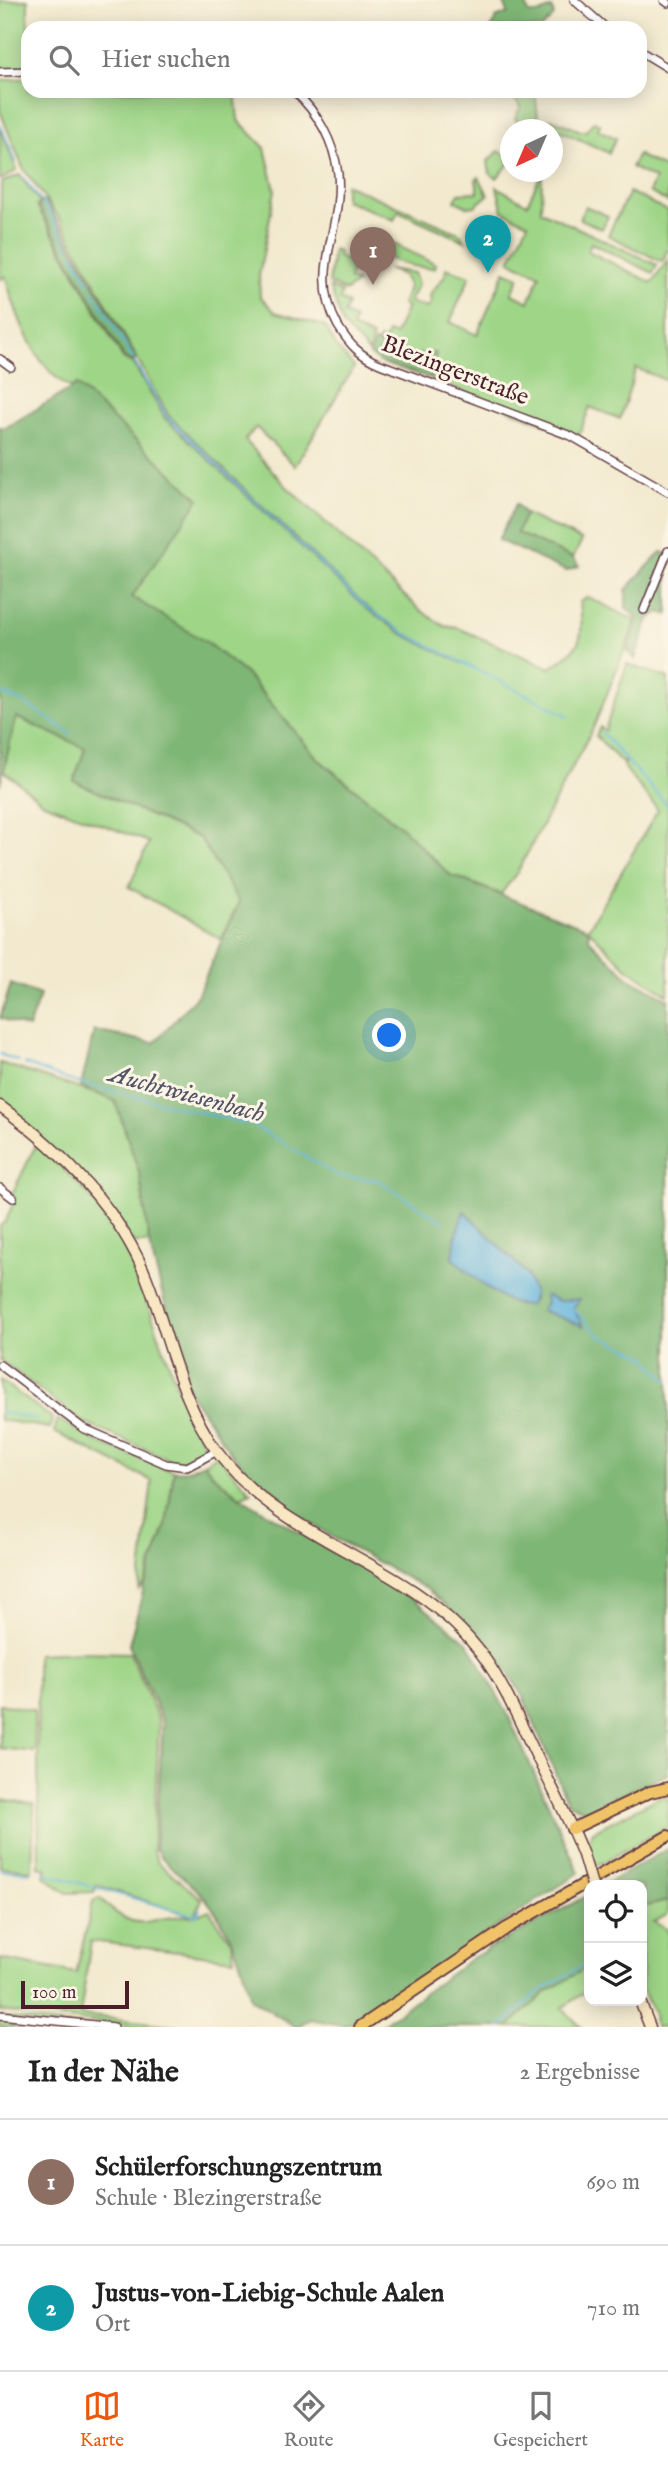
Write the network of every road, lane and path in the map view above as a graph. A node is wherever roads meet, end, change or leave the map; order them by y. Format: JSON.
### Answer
{"nodes":[{"id":1,"x":573,"y":0,"type":"edge"},
{"id":2,"x":598,"y":21,"type":"edge"},
{"id":3,"x":647,"y":55,"type":"edge"},
{"id":4,"x":668,"y":68,"type":"edge"},
{"id":5,"x":21,"y":71,"type":"edge"},
{"id":6,"x":0,"y":72,"type":"edge"},
{"id":7,"x":300,"y":98,"type":"edge"},
{"id":8,"x":0,"y":359,"type":"edge"},
{"id":9,"x":11,"y":367,"type":"dead end"},
{"id":10,"x":668,"y":492,"type":"edge"},
{"id":11,"x":668,"y":551,"type":"edge"},
{"id":12,"x":644,"y":610,"type":"dead end"},
{"id":13,"x":0,"y":1106,"type":"edge"},
{"id":14,"x":0,"y":1188,"type":"edge"},
{"id":15,"x":13,"y":1198,"type":"dead end"},
{"id":16,"x":0,"y":1365,"type":"edge"},
{"id":17,"x":217,"y":1451,"type":"junction"},
{"id":18,"x":668,"y":1788,"type":"edge"},
{"id":19,"x":572,"y":1829,"type":"junction"},
{"id":20,"x":668,"y":1836,"type":"edge"},
{"id":21,"x":590,"y":1880,"type":"edge"},
{"id":22,"x":642,"y":2006,"type":"edge"},
{"id":23,"x":0,"y":2015,"type":"edge"},
{"id":24,"x":114,"y":2027,"type":"edge"},
{"id":25,"x":359,"y":2027,"type":"edge"},
{"id":26,"x":650,"y":2027,"type":"edge"}],
"edges":[{"from":1,"to":2,"type":"street"},
{"from":3,"to":4,"type":"street"},
{"from":5,"to":6,"type":"street"},
{"from":7,"to":10,"type":"street","name":"Blezingerstraße"},
{"from":8,"to":9,"type":"street"},
{"from":11,"to":12,"type":"street"},
{"from":13,"to":17,"type":"street"},
{"from":14,"to":15,"type":"street"},
{"from":16,"to":17,"type":"street"},
{"from":17,"to":19,"type":"street"},
{"from":18,"to":19,"type":"main road"},
{"from":19,"to":21,"type":"street","bridge":true},
{"from":20,"to":25,"type":"main road"},
{"from":22,"to":26,"type":"street"},
{"from":23,"to":24,"type":"street"}]}
